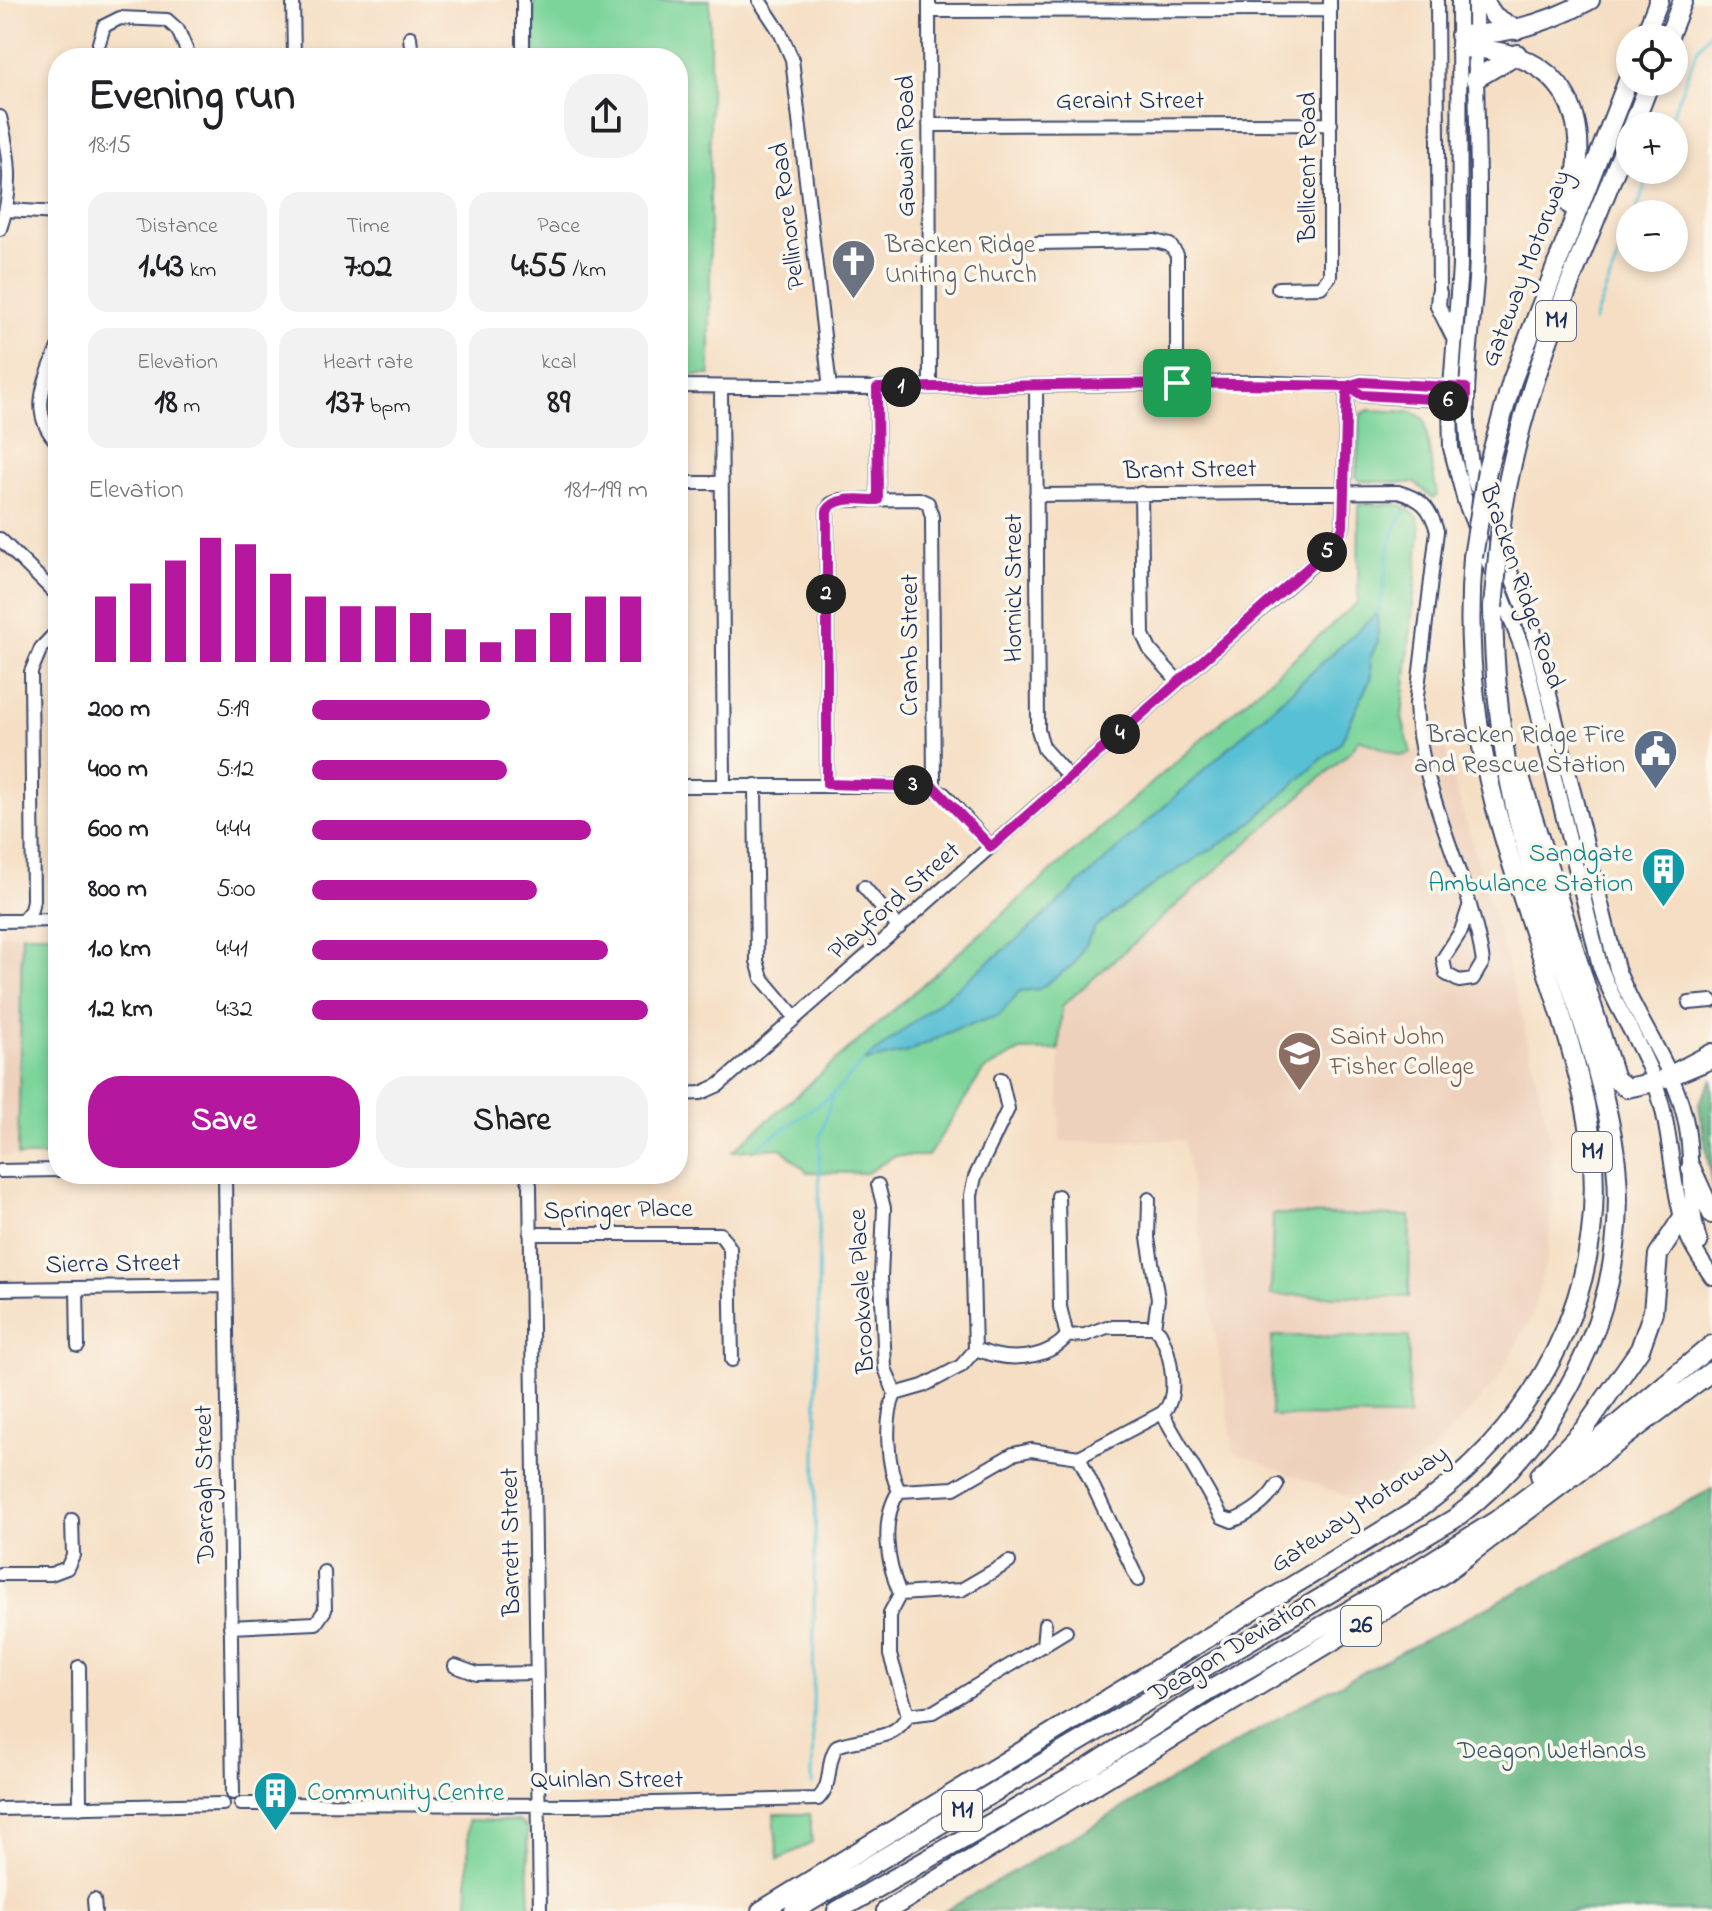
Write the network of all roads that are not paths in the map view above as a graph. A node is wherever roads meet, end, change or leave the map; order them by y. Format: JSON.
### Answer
{"nodes":[{"id":1,"x":293,"y":0,"type":"edge"},
{"id":2,"x":523,"y":0,"type":"edge"},
{"id":3,"x":759,"y":0,"type":"edge"},
{"id":4,"x":1437,"y":0,"type":"edge"},
{"id":5,"x":1459,"y":0,"type":"edge"},
{"id":6,"x":1475,"y":0,"type":"edge"},
{"id":7,"x":1483,"y":0,"type":"edge"},
{"id":8,"x":1590,"y":0,"type":"edge"},
{"id":9,"x":1659,"y":0,"type":"edge"},
{"id":10,"x":1683,"y":0,"type":"edge"},
{"id":11,"x":1330,"y":5,"type":"edge"},
{"id":12,"x":929,"y":6,"type":"edge"},
{"id":13,"x":1650,"y":24,"type":"edge"},
{"id":14,"x":1674,"y":24,"type":"edge"},
{"id":15,"x":1516,"y":30,"type":"junction"},
{"id":16,"x":410,"y":37,"type":"dead end"},
{"id":17,"x":1467,"y":42,"type":"junction"},
{"id":18,"x":99,"y":43,"type":"dead end"},
{"id":19,"x":186,"y":48,"type":"edge"},
{"id":20,"x":294,"y":48,"type":"edge"},
{"id":21,"x":411,"y":48,"type":"edge"},
{"id":22,"x":523,"y":48,"type":"edge"},
{"id":23,"x":1517,"y":54,"type":"junction"},
{"id":24,"x":1475,"y":79,"type":"junction"},
{"id":25,"x":1622,"y":96,"type":"edge"},
{"id":26,"x":0,"y":117,"type":"edge"},
{"id":27,"x":1331,"y":124,"type":"junction"},
{"id":28,"x":929,"y":125,"type":"junction"},
{"id":29,"x":4,"y":150,"type":"edge"},
{"id":30,"x":1616,"y":170,"type":"edge"},
{"id":31,"x":7,"y":210,"type":"junction"},
{"id":32,"x":48,"y":212,"type":"edge"},
{"id":33,"x":0,"y":229,"type":"edge"},
{"id":34,"x":1570,"y":231,"type":"junction"},
{"id":35,"x":1037,"y":243,"type":"dead end"},
{"id":36,"x":1278,"y":288,"type":"dead end"},
{"id":37,"x":1439,"y":293,"type":"joint"},
{"id":38,"x":1454,"y":339,"type":"junction"},
{"id":39,"x":48,"y":375,"type":"edge"},
{"id":40,"x":1177,"y":383,"type":"junction"},
{"id":41,"x":1036,"y":386,"type":"junction"},
{"id":42,"x":1347,"y":386,"type":"junction"},
{"id":43,"x":930,"y":387,"type":"junction"},
{"id":44,"x":721,"y":388,"type":"junction"},
{"id":45,"x":830,"y":388,"type":"junction"},
{"id":46,"x":877,"y":388,"type":"junction"},
{"id":47,"x":688,"y":389,"type":"edge"},
{"id":48,"x":1458,"y":394,"type":"junction"},
{"id":49,"x":48,"y":433,"type":"edge"},
{"id":50,"x":688,"y":483,"type":"edge"},
{"id":51,"x":722,"y":483,"type":"junction"},
{"id":52,"x":1344,"y":492,"type":"junction"},
{"id":53,"x":1141,"y":493,"type":"junction"},
{"id":54,"x":1036,"y":495,"type":"junction"},
{"id":55,"x":878,"y":500,"type":"junction"},
{"id":56,"x":0,"y":539,"type":"edge"},
{"id":57,"x":48,"y":586,"type":"edge"},
{"id":58,"x":48,"y":641,"type":"edge"},
{"id":59,"x":1179,"y":682,"type":"junction"},
{"id":60,"x":1502,"y":742,"type":"junction"},
{"id":61,"x":1070,"y":778,"type":"junction"},
{"id":62,"x":827,"y":784,"type":"junction"},
{"id":63,"x":724,"y":785,"type":"junction"},
{"id":64,"x":755,"y":785,"type":"junction"},
{"id":65,"x":688,"y":786,"type":"edge"},
{"id":66,"x":934,"y":787,"type":"junction"},
{"id":67,"x":991,"y":847,"type":"junction"},
{"id":68,"x":864,"y":887,"type":"dead end"},
{"id":69,"x":1469,"y":907,"type":"junction"},
{"id":70,"x":23,"y":920,"type":"junction"},
{"id":71,"x":48,"y":920,"type":"edge"},
{"id":72,"x":0,"y":921,"type":"edge"},
{"id":73,"x":899,"y":928,"type":"junction"},
{"id":74,"x":1712,"y":1001,"type":"edge"},
{"id":75,"x":1689,"y":1003,"type":"dead end"},
{"id":76,"x":795,"y":1017,"type":"junction"},
{"id":77,"x":1712,"y":1050,"type":"edge"},
{"id":78,"x":1712,"y":1062,"type":"edge"},
{"id":79,"x":1666,"y":1078,"type":"junction"},
{"id":80,"x":1001,"y":1079,"type":"dead end"},
{"id":81,"x":688,"y":1094,"type":"edge"},
{"id":82,"x":1691,"y":1168,"type":"junction"},
{"id":83,"x":48,"y":1170,"type":"edge"},
{"id":84,"x":0,"y":1171,"type":"edge"},
{"id":85,"x":225,"y":1184,"type":"edge"},
{"id":86,"x":527,"y":1184,"type":"edge"},
{"id":87,"x":878,"y":1185,"type":"dead end"},
{"id":88,"x":1058,"y":1196,"type":"dead end"},
{"id":89,"x":1149,"y":1199,"type":"dead end"},
{"id":90,"x":1712,"y":1214,"type":"edge"},
{"id":91,"x":1683,"y":1217,"type":"junction"},
{"id":92,"x":530,"y":1234,"type":"junction"},
{"id":93,"x":1702,"y":1259,"type":"junction"},
{"id":94,"x":1712,"y":1277,"type":"edge"},
{"id":95,"x":226,"y":1286,"type":"junction"},
{"id":96,"x":77,"y":1288,"type":"junction"},
{"id":97,"x":0,"y":1289,"type":"edge"},
{"id":98,"x":1154,"y":1327,"type":"junction"},
{"id":99,"x":1067,"y":1336,"type":"junction"},
{"id":100,"x":1712,"y":1345,"type":"edge"},
{"id":101,"x":78,"y":1346,"type":"dead end"},
{"id":102,"x":975,"y":1350,"type":"junction"},
{"id":103,"x":732,"y":1360,"type":"dead end"},
{"id":104,"x":1712,"y":1371,"type":"edge"},
{"id":105,"x":895,"y":1394,"type":"junction"},
{"id":106,"x":1162,"y":1413,"type":"junction"},
{"id":107,"x":1079,"y":1457,"type":"junction"},
{"id":108,"x":1277,"y":1485,"type":"dead end"},
{"id":109,"x":899,"y":1491,"type":"junction"},
{"id":110,"x":72,"y":1520,"type":"dead end"},
{"id":111,"x":1497,"y":1520,"type":"junction"},
{"id":112,"x":1009,"y":1562,"type":"dead end"},
{"id":113,"x":324,"y":1572,"type":"dead end"},
{"id":114,"x":0,"y":1574,"type":"edge"},
{"id":115,"x":1138,"y":1580,"type":"dead end"},
{"id":116,"x":900,"y":1594,"type":"junction"},
{"id":117,"x":1045,"y":1624,"type":"dead end"},
{"id":118,"x":230,"y":1627,"type":"junction"},
{"id":119,"x":1066,"y":1631,"type":"dead end"},
{"id":120,"x":1043,"y":1646,"type":"junction"},
{"id":121,"x":455,"y":1666,"type":"dead end"},
{"id":122,"x":79,"y":1667,"type":"dead end"},
{"id":123,"x":536,"y":1673,"type":"junction"},
{"id":124,"x":908,"y":1715,"type":"junction"},
{"id":125,"x":237,"y":1799,"type":"junction"},
{"id":126,"x":538,"y":1804,"type":"junction"},
{"id":127,"x":80,"y":1808,"type":"junction"},
{"id":128,"x":0,"y":1809,"type":"edge"},
{"id":129,"x":540,"y":1911,"type":"edge"},
{"id":130,"x":761,"y":1911,"type":"edge"},
{"id":131,"x":794,"y":1911,"type":"edge"},
{"id":132,"x":837,"y":1911,"type":"edge"},
{"id":133,"x":886,"y":1911,"type":"edge"}],
"edges":[{"from":1,"to":20,"type":"street"},
{"from":2,"to":22,"type":"street"},
{"from":3,"to":45,"type":"street","name":"Pellinore Road"},
{"from":4,"to":37,"type":"street"},
{"from":5,"to":17,"type":"main road","name":"Bracken Ridge Road"},
{"from":6,"to":17,"type":"main road","name":"Bracken Ridge Road"},
{"from":7,"to":15,"type":"highway"},
{"from":8,"to":15,"type":"highway"},
{"from":9,"to":13,"type":"highway"},
{"from":10,"to":14,"type":"highway"},
{"from":11,"to":12,"type":"street"},
{"from":11,"to":27,"type":"street","name":"Bellicent Road"},
{"from":12,"to":28,"type":"street","name":"Gawain Road"},
{"from":15,"to":17,"type":"highway"},
{"from":16,"to":21,"type":"street"},
{"from":17,"to":23,"type":"highway"},
{"from":17,"to":24,"type":"main road","name":"Bracken Ridge Road"},
{"from":17,"to":38,"type":"main road","name":"Bracken Ridge Road"},
{"from":18,"to":19,"type":"street"},
{"from":23,"to":24,"type":"highway"},
{"from":23,"to":34,"type":"highway"},
{"from":24,"to":48,"type":"main road","name":"Bracken Ridge Road"},
{"from":25,"to":34,"type":"highway","name":"Gateway Motorway","number":"M1"},
{"from":26,"to":29,"type":"street"},
{"from":27,"to":28,"type":"street","name":"Geraint Street"},
{"from":27,"to":36,"type":"street","name":"Bellicent Road"},
{"from":28,"to":43,"type":"street","name":"Gawain Road"},
{"from":29,"to":31,"type":"street"},
{"from":30,"to":60,"type":"highway","name":"Gateway Motorway","number":"M1","bridge":true},
{"from":31,"to":32,"type":"street"},
{"from":31,"to":33,"type":"street"},
{"from":34,"to":130,"type":"highway","name":"Gateway Motorway","number":"M1","bridge":true},
{"from":35,"to":40,"type":"street"},
{"from":37,"to":38,"type":"main road"},
{"from":38,"to":48,"type":"main road","name":"Bracken Ridge Road"},
{"from":39,"to":49,"type":"street"},
{"from":40,"to":41,"type":"street"},
{"from":40,"to":42,"type":"street"},
{"from":41,"to":43,"type":"street"},
{"from":41,"to":54,"type":"street","name":"Hornick Street"},
{"from":42,"to":48,"type":"street"},
{"from":42,"to":52,"type":"street","name":"Playford Street"},
{"from":43,"to":46,"type":"street"},
{"from":44,"to":45,"type":"street"},
{"from":44,"to":47,"type":"street"},
{"from":44,"to":51,"type":"street"},
{"from":45,"to":46,"type":"street"},
{"from":46,"to":55,"type":"street"},
{"from":48,"to":79,"type":"main road","name":"Bracken Ridge Road"},
{"from":50,"to":51,"type":"street"},
{"from":51,"to":63,"type":"street"},
{"from":52,"to":53,"type":"street","name":"Brant Street"},
{"from":52,"to":59,"type":"street","name":"Playford Street"},
{"from":52,"to":69,"type":"street","name":"Brant Street"},
{"from":53,"to":54,"type":"street","name":"Brant Street"},
{"from":53,"to":59,"type":"street"},
{"from":54,"to":61,"type":"street","name":"Hornick Street"},
{"from":55,"to":62,"type":"street","name":"Cramb Street"},
{"from":55,"to":66,"type":"street","name":"Cramb Street"},
{"from":56,"to":57,"type":"street"},
{"from":58,"to":70,"type":"street"},
{"from":59,"to":61,"type":"street","name":"Playford Street"},
{"from":60,"to":79,"type":"highway"},
{"from":60,"to":131,"type":"highway","name":"Gateway Motorway","number":"M1"},
{"from":61,"to":67,"type":"street","name":"Playford Street"},
{"from":62,"to":64,"type":"street"},
{"from":62,"to":66,"type":"street"},
{"from":63,"to":64,"type":"street"},
{"from":63,"to":65,"type":"street"},
{"from":64,"to":76,"type":"street"},
{"from":66,"to":67,"type":"street"},
{"from":67,"to":73,"type":"street","name":"Playford Street"},
{"from":68,"to":73,"type":"street"},
{"from":69,"to":69,"type":"street","name":"Brant Street"},
{"from":70,"to":71,"type":"street"},
{"from":70,"to":72,"type":"street"},
{"from":73,"to":76,"type":"street","name":"Playford Street"},
{"from":74,"to":75,"type":"street"},
{"from":76,"to":81,"type":"street","name":"Playford Street"},
{"from":77,"to":79,"type":"street"},
{"from":78,"to":79,"type":"street"},
{"from":79,"to":82,"type":"main road","name":"Bracken Ridge Road"},
{"from":79,"to":91,"type":"main road","name":"Bracken Ridge Road"},
{"from":80,"to":102,"type":"street"},
{"from":82,"to":90,"type":"highway"},
{"from":82,"to":93,"type":"main road","name":"Bracken Ridge Road"},
{"from":83,"to":84,"type":"street"},
{"from":85,"to":95,"type":"street","name":"Darragh Street"},
{"from":86,"to":92,"type":"street","name":"Barrett Street"},
{"from":87,"to":105,"type":"street","name":"Brookvale Place"},
{"from":88,"to":99,"type":"street"},
{"from":89,"to":98,"type":"street"},
{"from":91,"to":93,"type":"main road","name":"Bracken Ridge Road"},
{"from":91,"to":111,"type":"highway"},
{"from":92,"to":103,"type":"street","name":"Springer Place"},
{"from":92,"to":123,"type":"street","name":"Barrett Street"},
{"from":93,"to":94,"type":"main road","name":"Bracken Ridge Road"},
{"from":95,"to":96,"type":"street","name":"Sierra Street"},
{"from":95,"to":118,"type":"street","name":"Darragh Street"},
{"from":96,"to":97,"type":"street","name":"Sierra Street"},
{"from":96,"to":101,"type":"street"},
{"from":98,"to":99,"type":"street"},
{"from":98,"to":106,"type":"street"},
{"from":99,"to":102,"type":"street"},
{"from":100,"to":111,"type":"highway","name":"Deagon Deviation","number":"26"},
{"from":102,"to":105,"type":"street"},
{"from":104,"to":133,"type":"highway","name":"Deagon Deviation","number":"26"},
{"from":105,"to":109,"type":"street"},
{"from":106,"to":107,"type":"street"},
{"from":106,"to":108,"type":"street"},
{"from":107,"to":109,"type":"street"},
{"from":107,"to":115,"type":"street"},
{"from":109,"to":116,"type":"street"},
{"from":110,"to":114,"type":"street"},
{"from":111,"to":132,"type":"highway","name":"Deagon Deviation","number":"26"},
{"from":112,"to":116,"type":"street"},
{"from":113,"to":118,"type":"street"},
{"from":116,"to":124,"type":"street"},
{"from":117,"to":120,"type":"street"},
{"from":118,"to":125,"type":"street","name":"Darragh Street"},
{"from":119,"to":120,"type":"street"},
{"from":120,"to":124,"type":"street"},
{"from":121,"to":123,"type":"street"},
{"from":122,"to":127,"type":"street"},
{"from":123,"to":126,"type":"street","name":"Barrett Street"},
{"from":124,"to":126,"type":"street","name":"Quinlan Street"},
{"from":125,"to":126,"type":"street","name":"Quinlan Street"},
{"from":125,"to":127,"type":"street"},
{"from":126,"to":129,"type":"street","name":"Barrett Street"},
{"from":127,"to":128,"type":"street"}]}
